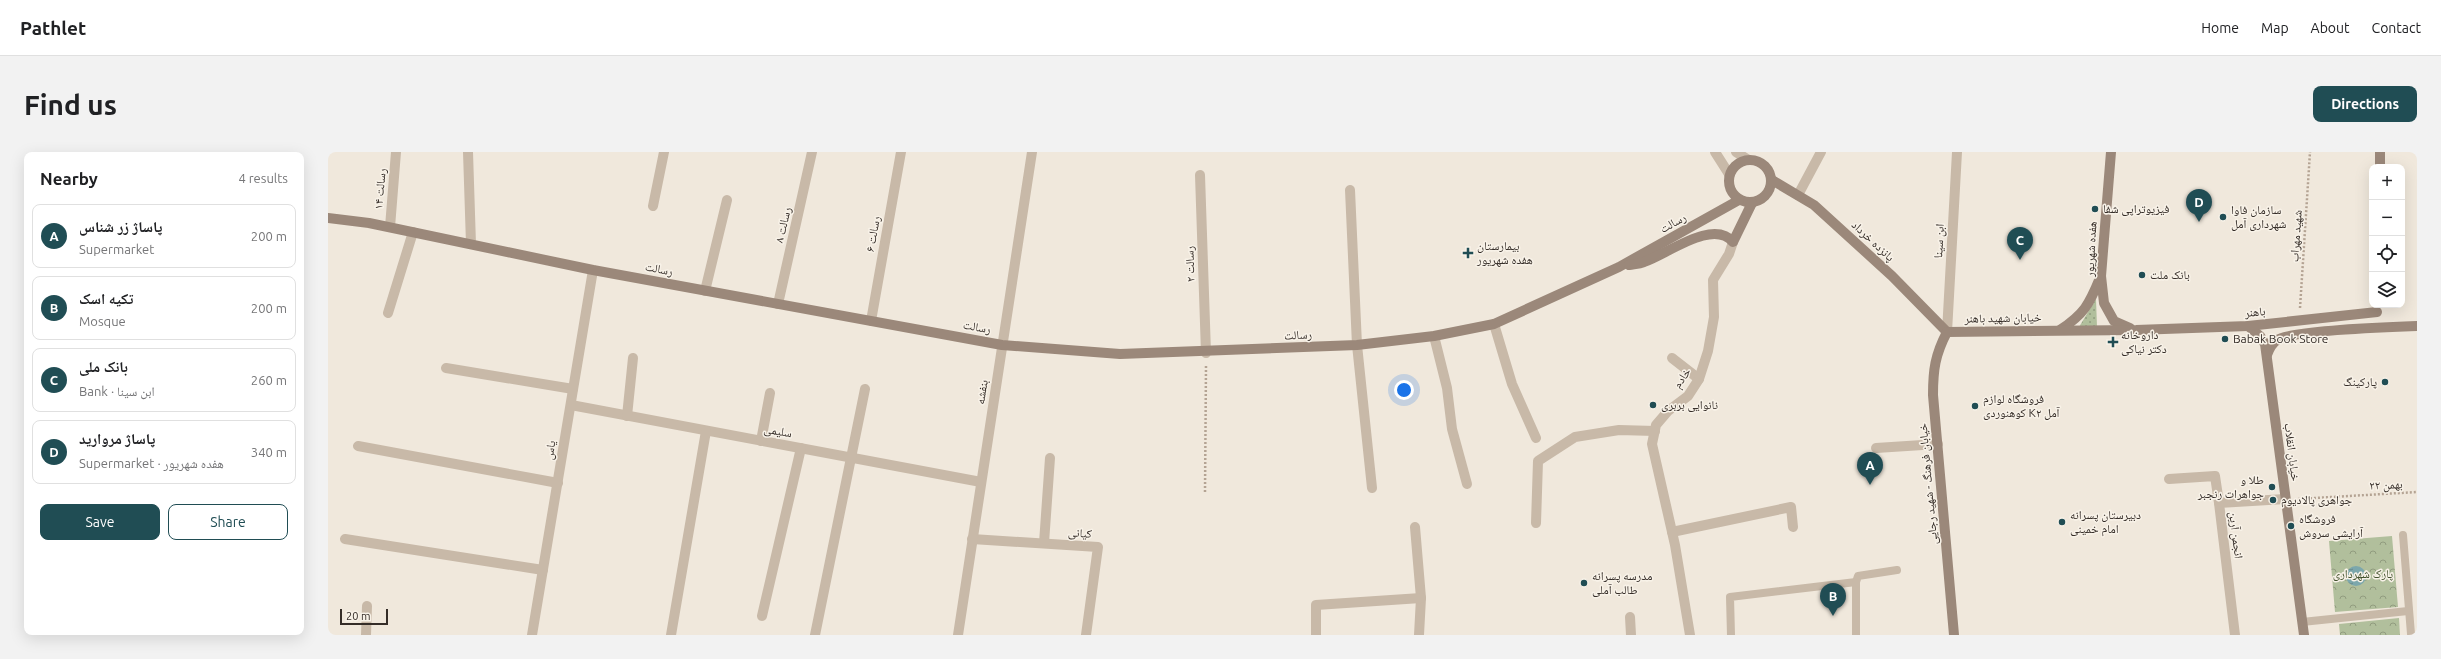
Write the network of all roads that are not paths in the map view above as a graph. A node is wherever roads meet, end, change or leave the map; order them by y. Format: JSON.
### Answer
{"nodes":[{"id":1,"x":396,"y":152,"type":"edge"},
{"id":2,"x":468,"y":152,"type":"edge"},
{"id":3,"x":664,"y":152,"type":"edge"},
{"id":4,"x":812,"y":152,"type":"edge"},
{"id":5,"x":900,"y":152,"type":"edge"},
{"id":6,"x":1032,"y":152,"type":"edge"},
{"id":7,"x":1715,"y":152,"type":"edge"},
{"id":8,"x":1736,"y":152,"type":"edge"},
{"id":9,"x":1822,"y":152,"type":"edge"},
{"id":10,"x":1957,"y":152,"type":"edge"},
{"id":11,"x":2111,"y":152,"type":"edge"},
{"id":12,"x":2380,"y":152,"type":"edge"},
{"id":13,"x":1751,"y":157,"type":"edge"},
{"id":14,"x":2380,"y":164,"type":"edge"},
{"id":15,"x":1729,"y":174,"type":"junction"},
{"id":16,"x":1200,"y":175,"type":"dead end"},
{"id":17,"x":1772,"y":180,"type":"junction"},
{"id":18,"x":1350,"y":190,"type":"dead end"},
{"id":19,"x":1798,"y":195,"type":"junction"},
{"id":20,"x":727,"y":200,"type":"dead end"},
{"id":21,"x":1739,"y":200,"type":"junction"},
{"id":22,"x":1752,"y":203,"type":"junction"},
{"id":23,"x":653,"y":206,"type":"dead end"},
{"id":24,"x":328,"y":218,"type":"edge"},
{"id":25,"x":390,"y":227,"type":"junction"},
{"id":26,"x":413,"y":232,"type":"junction"},
{"id":27,"x":1733,"y":242,"type":"junction"},
{"id":28,"x":471,"y":244,"type":"junction"},
{"id":29,"x":1619,"y":267,"type":"junction"},
{"id":30,"x":593,"y":270,"type":"junction"},
{"id":31,"x":2101,"y":276,"type":"junction"},
{"id":32,"x":705,"y":291,"type":"junction"},
{"id":33,"x":778,"y":304,"type":"junction"},
{"id":34,"x":2377,"y":308,"type":"edge"},
{"id":35,"x":388,"y":313,"type":"dead end"},
{"id":36,"x":871,"y":321,"type":"junction"},
{"id":37,"x":1494,"y":324,"type":"junction"},
{"id":38,"x":2248,"y":326,"type":"junction"},
{"id":39,"x":2417,"y":326,"type":"edge"},
{"id":40,"x":2378,"y":328,"type":"junction"},
{"id":41,"x":2059,"y":330,"type":"junction"},
{"id":42,"x":2136,"y":330,"type":"junction"},
{"id":43,"x":1947,"y":332,"type":"junction"},
{"id":44,"x":1434,"y":336,"type":"junction"},
{"id":45,"x":1002,"y":345,"type":"junction"},
{"id":46,"x":1357,"y":345,"type":"junction"},
{"id":47,"x":1206,"y":353,"type":"junction"},
{"id":48,"x":2267,"y":355,"type":"junction"},
{"id":49,"x":633,"y":358,"type":"dead end"},
{"id":50,"x":1672,"y":358,"type":"dead end"},
{"id":51,"x":446,"y":368,"type":"dead end"},
{"id":52,"x":1699,"y":379,"type":"junction"},
{"id":53,"x":573,"y":388,"type":"junction"},
{"id":54,"x":864,"y":389,"type":"dead end"},
{"id":55,"x":770,"y":394,"type":"dead end"},
{"id":56,"x":571,"y":405,"type":"junction"},
{"id":57,"x":627,"y":416,"type":"junction"},
{"id":58,"x":706,"y":431,"type":"junction"},
{"id":59,"x":1655,"y":431,"type":"junction"},
{"id":60,"x":1536,"y":438,"type":"dead end"},
{"id":61,"x":761,"y":441,"type":"junction"},
{"id":62,"x":1938,"y":444,"type":"junction"},
{"id":63,"x":358,"y":446,"type":"dead end"},
{"id":64,"x":801,"y":448,"type":"junction"},
{"id":65,"x":1876,"y":448,"type":"dead end"},
{"id":66,"x":851,"y":457,"type":"junction"},
{"id":67,"x":1050,"y":458,"type":"dead end"},
{"id":68,"x":2169,"y":479,"type":"dead end"},
{"id":69,"x":981,"y":482,"type":"junction"},
{"id":70,"x":558,"y":483,"type":"junction"},
{"id":71,"x":1467,"y":484,"type":"dead end"},
{"id":72,"x":1372,"y":488,"type":"dead end"},
{"id":73,"x":2285,"y":499,"type":"junction"},
{"id":74,"x":2219,"y":503,"type":"junction"},
{"id":75,"x":1536,"y":523,"type":"dead end"},
{"id":76,"x":1415,"y":527,"type":"dead end"},
{"id":77,"x":1793,"y":527,"type":"dead end"},
{"id":78,"x":1672,"y":532,"type":"junction"},
{"id":79,"x":2403,"y":536,"type":"dead end"},
{"id":80,"x":345,"y":539,"type":"dead end"},
{"id":81,"x":972,"y":539,"type":"junction"},
{"id":82,"x":1044,"y":543,"type":"junction"},
{"id":83,"x":543,"y":570,"type":"junction"},
{"id":84,"x":1897,"y":570,"type":"dead end"},
{"id":85,"x":1856,"y":582,"type":"junction"},
{"id":86,"x":1421,"y":598,"type":"junction"},
{"id":87,"x":367,"y":606,"type":"dead end"},
{"id":88,"x":2408,"y":611,"type":"junction"},
{"id":89,"x":762,"y":616,"type":"dead end"},
{"id":90,"x":1630,"y":617,"type":"dead end"},
{"id":91,"x":2302,"y":622,"type":"junction"},
{"id":92,"x":2410,"y":634,"type":"edge"},
{"id":93,"x":366,"y":635,"type":"edge"},
{"id":94,"x":532,"y":635,"type":"edge"},
{"id":95,"x":671,"y":635,"type":"edge"},
{"id":96,"x":815,"y":635,"type":"edge"},
{"id":97,"x":958,"y":635,"type":"edge"},
{"id":98,"x":1086,"y":635,"type":"edge"},
{"id":99,"x":1316,"y":635,"type":"edge"},
{"id":100,"x":1419,"y":635,"type":"edge"},
{"id":101,"x":1631,"y":635,"type":"edge"},
{"id":102,"x":1690,"y":635,"type":"edge"},
{"id":103,"x":1731,"y":635,"type":"edge"},
{"id":104,"x":1856,"y":635,"type":"edge"},
{"id":105,"x":1954,"y":635,"type":"edge"},
{"id":106,"x":2235,"y":635,"type":"edge"},
{"id":107,"x":2304,"y":635,"type":"edge"}],
"edges":[{"from":1,"to":25,"type":"street","name":"رسالت ۱۴"},
{"from":2,"to":28,"type":"street"},
{"from":3,"to":23,"type":"street"},
{"from":4,"to":33,"type":"street","name":"رسالت ۸"},
{"from":5,"to":36,"type":"street","name":"رسالت ۶"},
{"from":6,"to":45,"type":"street","name":"بنفشه"},
{"from":7,"to":15,"type":"street"},
{"from":8,"to":13,"type":"street"},
{"from":9,"to":19,"type":"street"},
{"from":10,"to":43,"type":"street","name":"ابن سینا"},
{"from":11,"to":31,"type":"main road","name":"هفده شهریور"},
{"from":12,"to":14,"type":"main road"},
{"from":13,"to":15,"type":"main road"},
{"from":13,"to":17,"type":"main road"},
{"from":15,"to":21,"type":"main road"},
{"from":16,"to":47,"type":"street","name":"رسالت ۲"},
{"from":17,"to":19,"type":"main road","name":"پانزده خرداد"},
{"from":17,"to":22,"type":"main road"},
{"from":18,"to":46,"type":"street"},
{"from":19,"to":43,"type":"main road","name":"پانزده خرداد"},
{"from":20,"to":32,"type":"street"},
{"from":21,"to":22,"type":"main road"},
{"from":21,"to":29,"type":"main road","name":"رسالت"},
{"from":22,"to":27,"type":"main road","name":"خادم"},
{"from":24,"to":25,"type":"main road","name":"رسالت"},
{"from":25,"to":26,"type":"main road","name":"رسالت"},
{"from":26,"to":28,"type":"main road","name":"رسالت"},
{"from":26,"to":35,"type":"street"},
{"from":27,"to":29,"type":"main road","name":"رسالت"},
{"from":27,"to":52,"type":"street","name":"خادم"},
{"from":28,"to":30,"type":"main road","name":"رسالت"},
{"from":29,"to":37,"type":"main road","name":"رسالت"},
{"from":30,"to":32,"type":"main road","name":"رسالت"},
{"from":30,"to":53,"type":"street","name":"یاس"},
{"from":31,"to":41,"type":"main road"},
{"from":31,"to":42,"type":"main road","name":"هفده شهریور"},
{"from":32,"to":33,"type":"main road","name":"رسالت"},
{"from":33,"to":36,"type":"main road","name":"رسالت"},
{"from":34,"to":38,"type":"main road","name":"باهنر"},
{"from":34,"to":40,"type":"main road"},
{"from":36,"to":45,"type":"main road","name":"رسالت"},
{"from":37,"to":44,"type":"main road","name":"رسالت"},
{"from":37,"to":60,"type":"street"},
{"from":38,"to":42,"type":"main road","name":"باهنر"},
{"from":38,"to":48,"type":"main road","name":"خیابان انقلاب"},
{"from":39,"to":40,"type":"main road"},
{"from":40,"to":48,"type":"main road"},
{"from":41,"to":42,"type":"main road"},
{"from":41,"to":43,"type":"main road","name":"خیابان شهید باهنر"},
{"from":43,"to":62,"type":"main road","name":"خیابان فرهنگ - شهید رجایی"},
{"from":44,"to":46,"type":"main road","name":"رسالت"},
{"from":44,"to":71,"type":"street"},
{"from":45,"to":47,"type":"main road","name":"رسالت"},
{"from":45,"to":69,"type":"street","name":"بنفشه"},
{"from":46,"to":47,"type":"main road","name":"رسالت"},
{"from":46,"to":72,"type":"street"},
{"from":48,"to":73,"type":"main road","name":"خیابان انقلاب"},
{"from":49,"to":57,"type":"street"},
{"from":50,"to":52,"type":"street"},
{"from":51,"to":53,"type":"street"},
{"from":52,"to":59,"type":"street","name":"خادم"},
{"from":53,"to":56,"type":"street","name":"یاس"},
{"from":54,"to":66,"type":"street"},
{"from":55,"to":61,"type":"street"},
{"from":56,"to":57,"type":"street","name":"سلیمی"},
{"from":56,"to":70,"type":"street","name":"یاس"},
{"from":57,"to":58,"type":"street","name":"سلیمی"},
{"from":58,"to":61,"type":"street","name":"سلیمی"},
{"from":58,"to":95,"type":"street"},
{"from":59,"to":75,"type":"street"},
{"from":59,"to":78,"type":"street","name":"خادم"},
{"from":61,"to":64,"type":"street","name":"سلیمی"},
{"from":62,"to":65,"type":"street"},
{"from":62,"to":105,"type":"main road","name":"خیابان فرهنگ - شهید رجایی"},
{"from":63,"to":70,"type":"street"},
{"from":64,"to":66,"type":"street","name":"سلیمی"},
{"from":64,"to":89,"type":"street"},
{"from":66,"to":69,"type":"street","name":"سلیمی"},
{"from":66,"to":96,"type":"street"},
{"from":67,"to":82,"type":"street"},
{"from":68,"to":74,"type":"street"},
{"from":69,"to":81,"type":"street","name":"بنفشه"},
{"from":70,"to":83,"type":"street","name":"یاس"},
{"from":73,"to":74,"type":"street","name":"انجمن آرین"},
{"from":73,"to":91,"type":"main road","name":"خیابان انقلاب"},
{"from":74,"to":106,"type":"street","name":"انجمن آرین"},
{"from":76,"to":86,"type":"street"},
{"from":77,"to":78,"type":"street"},
{"from":78,"to":102,"type":"street","name":"خادم"},
{"from":79,"to":88,"type":"lane"},
{"from":80,"to":83,"type":"street"},
{"from":81,"to":82,"type":"street","name":"کیانی"},
{"from":81,"to":97,"type":"street","name":"بنفشه"},
{"from":82,"to":98,"type":"street","name":"کیانی"},
{"from":83,"to":94,"type":"street","name":"یاس"},
{"from":84,"to":85,"type":"lane"},
{"from":85,"to":103,"type":"lane"},
{"from":85,"to":104,"type":"lane"},
{"from":86,"to":99,"type":"street"},
{"from":86,"to":100,"type":"street"},
{"from":87,"to":93,"type":"street"},
{"from":88,"to":91,"type":"lane"},
{"from":88,"to":92,"type":"lane"},
{"from":90,"to":101,"type":"street"},
{"from":91,"to":107,"type":"main road","name":"خیابان انقلاب"}]}
